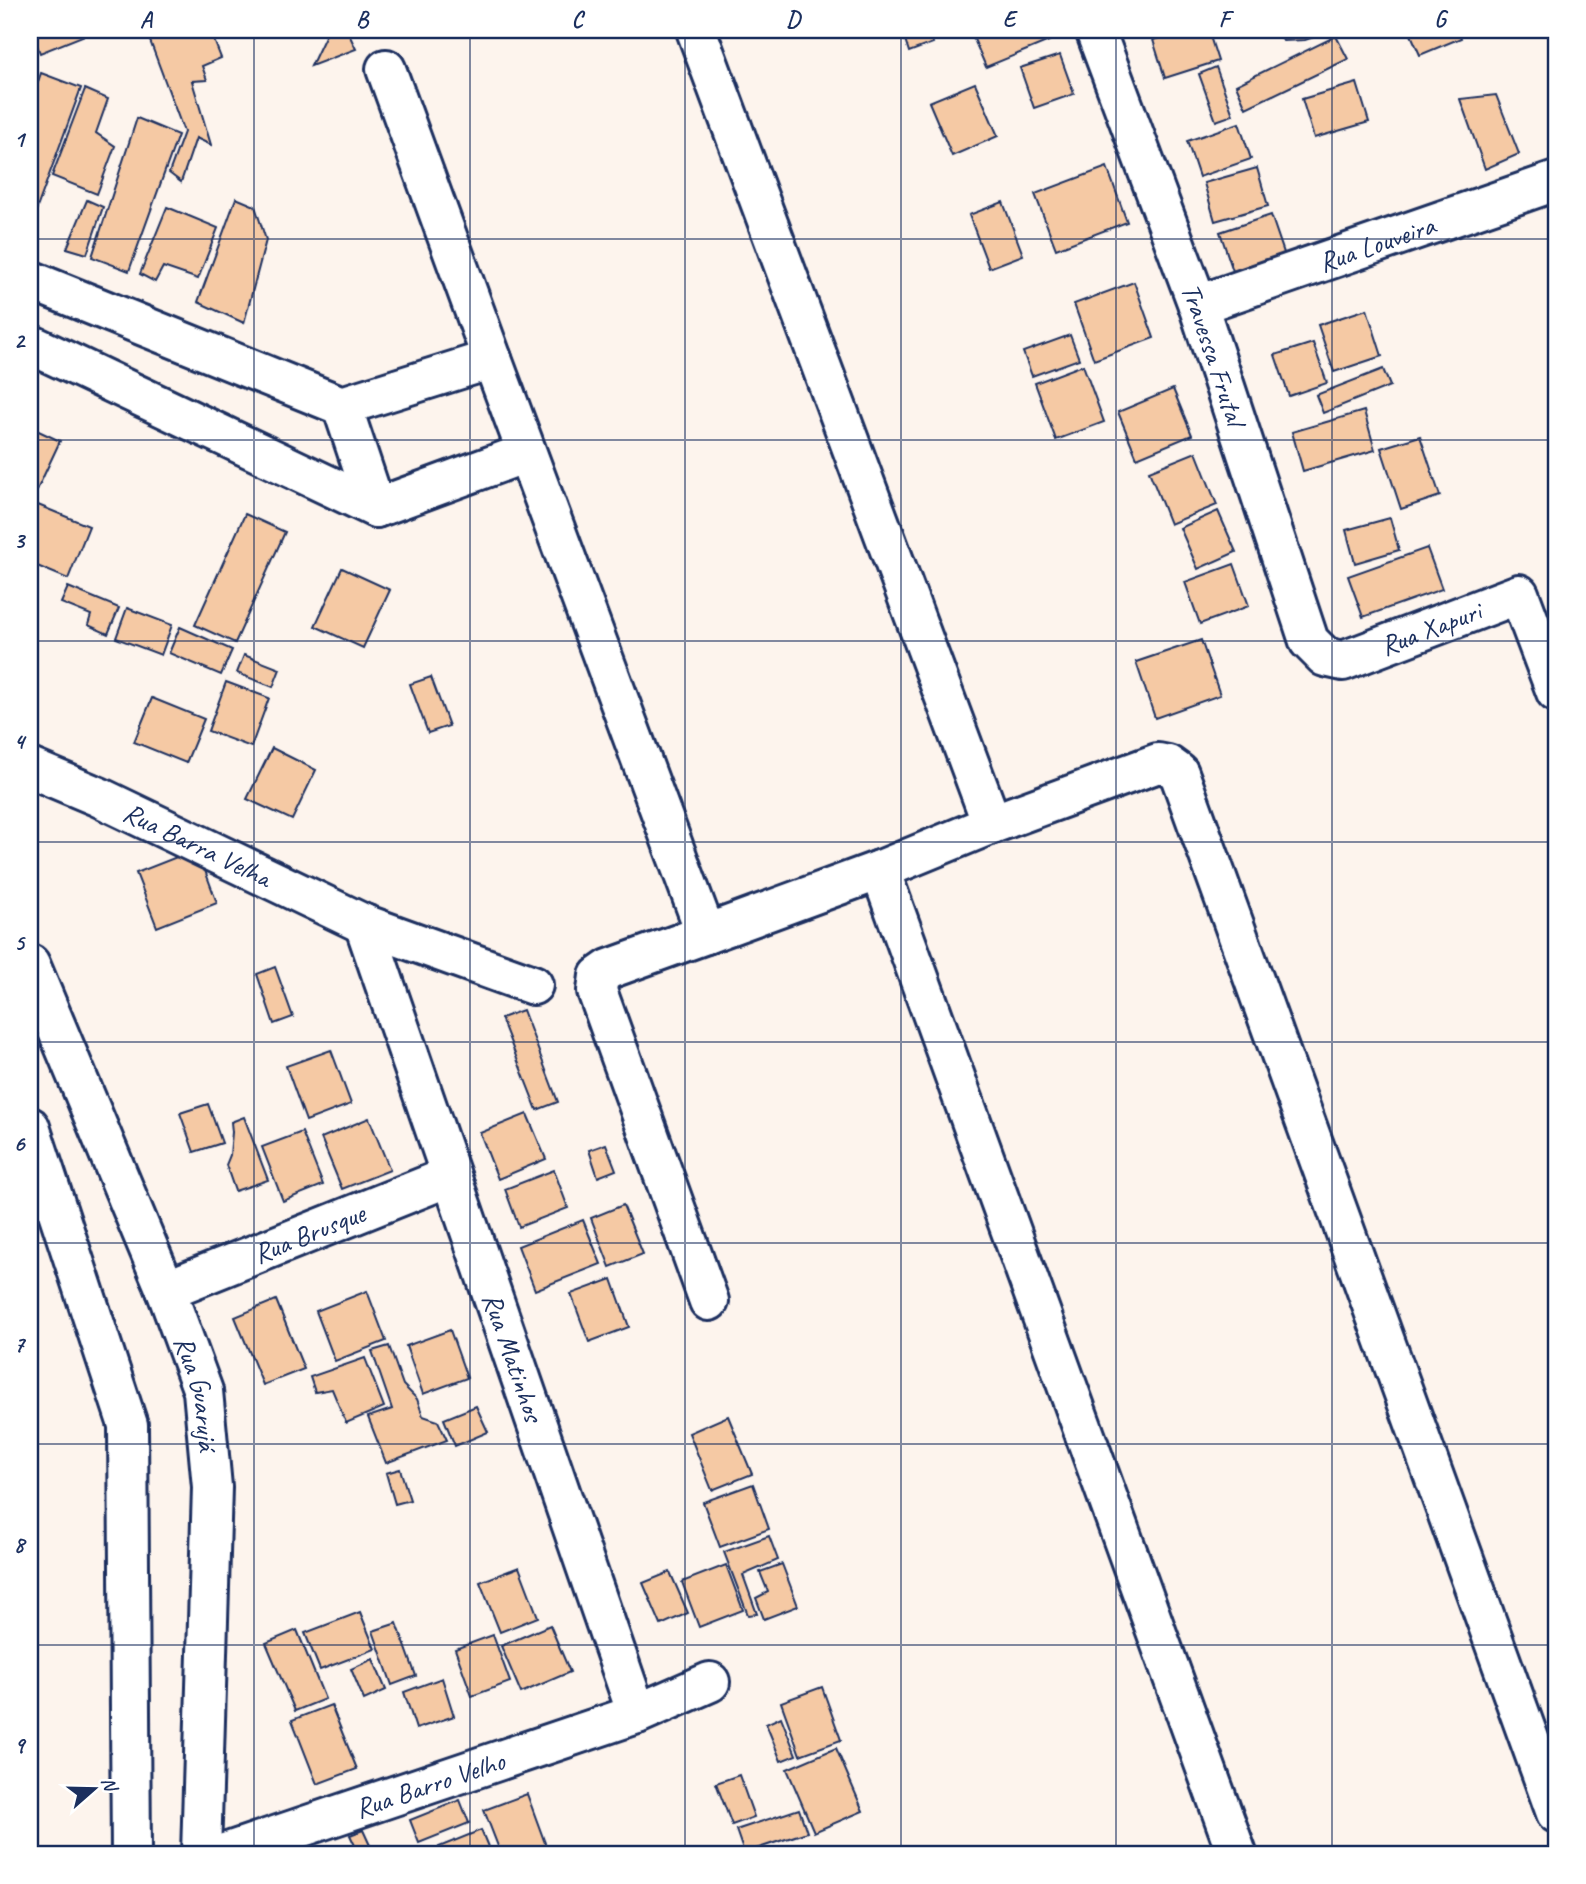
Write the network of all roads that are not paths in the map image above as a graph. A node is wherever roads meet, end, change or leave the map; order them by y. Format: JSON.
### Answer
{"nodes":[{"id":1,"x":696,"y":30,"type":"edge"},
{"id":2,"x":1095,"y":30,"type":"edge"},
{"id":3,"x":386,"y":69,"type":"dead end"},
{"id":4,"x":1556,"y":181,"type":"edge"},
{"id":5,"x":30,"y":279,"type":"edge"},
{"id":6,"x":1198,"y":305,"type":"junction"},
{"id":7,"x":30,"y":344,"type":"edge"},
{"id":8,"x":492,"y":359,"type":"junction"},
{"id":9,"x":342,"y":406,"type":"junction"},
{"id":10,"x":526,"y":453,"type":"junction"},
{"id":11,"x":376,"y":508,"type":"junction"},
{"id":12,"x":1343,"y":661,"type":"joint"},
{"id":13,"x":1556,"y":692,"type":"edge"},
{"id":14,"x":30,"y":768,"type":"edge"},
{"id":15,"x":992,"y":824,"type":"junction"},
{"id":16,"x":880,"y":870,"type":"junction"},
{"id":17,"x":364,"y":924,"type":"junction"},
{"id":18,"x":706,"y":934,"type":"junction"},
{"id":19,"x":30,"y":964,"type":"edge"},
{"id":20,"x":533,"y":985,"type":"dead end"},
{"id":21,"x":30,"y":1127,"type":"edge"},
{"id":22,"x":451,"y":1176,"type":"junction"},
{"id":23,"x":166,"y":1290,"type":"junction"},
{"id":24,"x":709,"y":1301,"type":"dead end"},
{"id":25,"x":710,"y":1682,"type":"dead end"},
{"id":26,"x":637,"y":1714,"type":"junction"},
{"id":27,"x":1556,"y":1812,"type":"edge"},
{"id":28,"x":131,"y":1854,"type":"edge"},
{"id":29,"x":201,"y":1854,"type":"edge"},
{"id":30,"x":222,"y":1854,"type":"edge"},
{"id":31,"x":1237,"y":1854,"type":"edge"}],
"edges":[{"from":1,"to":15,"type":"street"},
{"from":2,"to":6,"type":"street","name":"Travessa Frutal"},
{"from":3,"to":8,"type":"street"},
{"from":4,"to":6,"type":"street","name":"Rua Louveira"},
{"from":5,"to":9,"type":"street"},
{"from":6,"to":12,"type":"street","name":"Travessa Frutal"},
{"from":7,"to":11,"type":"street"},
{"from":8,"to":9,"type":"street"},
{"from":8,"to":10,"type":"street"},
{"from":9,"to":11,"type":"street"},
{"from":10,"to":11,"type":"street"},
{"from":10,"to":18,"type":"street"},
{"from":12,"to":13,"type":"street","name":"Rua Xapuri"},
{"from":14,"to":17,"type":"street","name":"Rua Barra Velha"},
{"from":15,"to":16,"type":"street"},
{"from":15,"to":27,"type":"street"},
{"from":16,"to":18,"type":"street"},
{"from":16,"to":31,"type":"street"},
{"from":17,"to":20,"type":"street","name":"Rua Barra Velha"},
{"from":17,"to":22,"type":"street","name":"Rua Matinhos"},
{"from":18,"to":24,"type":"street"},
{"from":19,"to":23,"type":"street","name":"Rua Guarujá"},
{"from":21,"to":28,"type":"street"},
{"from":22,"to":23,"type":"street","name":"Rua Brusque"},
{"from":22,"to":26,"type":"street","name":"Rua Matinhos"},
{"from":23,"to":29,"type":"street","name":"Rua Guarujá"},
{"from":25,"to":26,"type":"street"},
{"from":26,"to":30,"type":"street","name":"Rua Barro Velho"}]}
